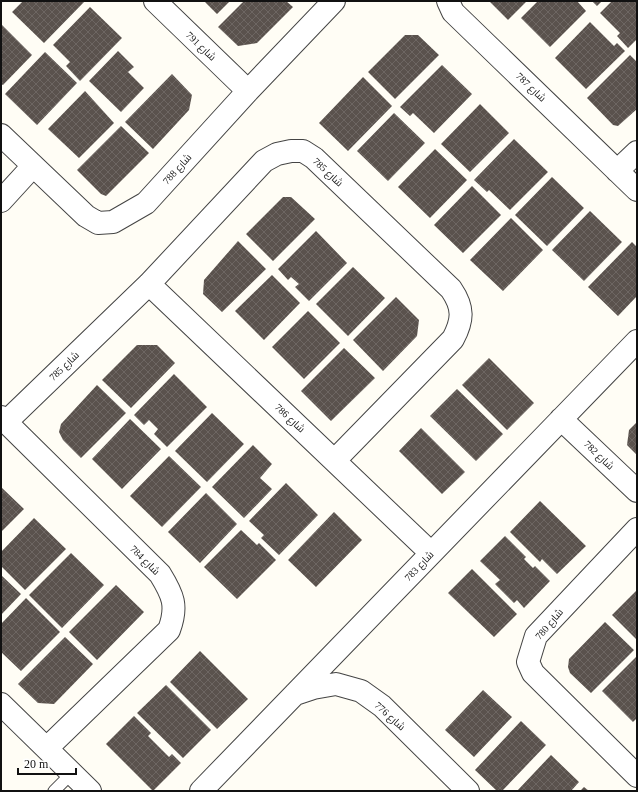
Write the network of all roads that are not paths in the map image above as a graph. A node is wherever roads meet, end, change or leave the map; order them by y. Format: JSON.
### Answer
{"nodes":[{"id":1,"x":155,"y":1,"type":"edge"},
{"id":2,"x":334,"y":1,"type":"edge"},
{"id":3,"x":448,"y":1,"type":"edge"},
{"id":4,"x":248,"y":91,"type":"junction"},
{"id":5,"x":1,"y":135,"type":"edge"},
{"id":6,"x":637,"y":152,"type":"edge"},
{"id":7,"x":33,"y":166,"type":"junction"},
{"id":8,"x":618,"y":172,"type":"junction"},
{"id":9,"x":637,"y":190,"type":"edge"},
{"id":10,"x":1,"y":201,"type":"edge"},
{"id":11,"x":149,"y":284,"type":"junction"},
{"id":12,"x":637,"y":341,"type":"edge"},
{"id":13,"x":561,"y":419,"type":"junction"},
{"id":14,"x":4,"y":420,"type":"edge"},
{"id":15,"x":335,"y":460,"type":"junction"},
{"id":16,"x":637,"y":491,"type":"edge"},
{"id":17,"x":637,"y":529,"type":"edge"},
{"id":18,"x":431,"y":553,"type":"junction"},
{"id":19,"x":294,"y":695,"type":"junction"},
{"id":20,"x":1,"y":704,"type":"edge"},
{"id":21,"x":47,"y":748,"type":"junction"},
{"id":22,"x":72,"y":773,"type":"junction"},
{"id":23,"x":637,"y":776,"type":"edge"},
{"id":24,"x":206,"y":789,"type":"edge"},
{"id":25,"x":54,"y":791,"type":"edge"},
{"id":26,"x":90,"y":791,"type":"edge"},
{"id":27,"x":468,"y":791,"type":"edge"}],
"edges":[{"from":1,"to":4,"type":"street","name":"شارع 791"},
{"from":2,"to":4,"type":"street","name":"شارع 788"},
{"from":3,"to":8,"type":"street","name":"شارع 787"},
{"from":4,"to":7,"type":"street","name":"شارع 788"},
{"from":5,"to":7,"type":"street","name":"شارع 788"},
{"from":6,"to":8,"type":"street"},
{"from":7,"to":10,"type":"street"},
{"from":8,"to":9,"type":"street","name":"شارع 787"},
{"from":11,"to":14,"type":"street","name":"شارع 785"},
{"from":11,"to":15,"type":"street","name":"شارع 786"},
{"from":11,"to":15,"type":"street","name":"شارع 785"},
{"from":12,"to":13,"type":"street","name":"شارع 783"},
{"from":13,"to":16,"type":"street","name":"شارع 782"},
{"from":13,"to":18,"type":"street","name":"شارع 783"},
{"from":14,"to":21,"type":"street","name":"شارع 784"},
{"from":15,"to":18,"type":"street","name":"شارع 786"},
{"from":17,"to":23,"type":"street","name":"شارع 780"},
{"from":18,"to":19,"type":"street","name":"شارع 783"},
{"from":19,"to":24,"type":"street","name":"شارع 783"},
{"from":19,"to":27,"type":"street","name":"شارع 776"},
{"from":20,"to":21,"type":"street"},
{"from":21,"to":22,"type":"street"},
{"from":22,"to":25,"type":"lane"},
{"from":22,"to":26,"type":"street"}]}
